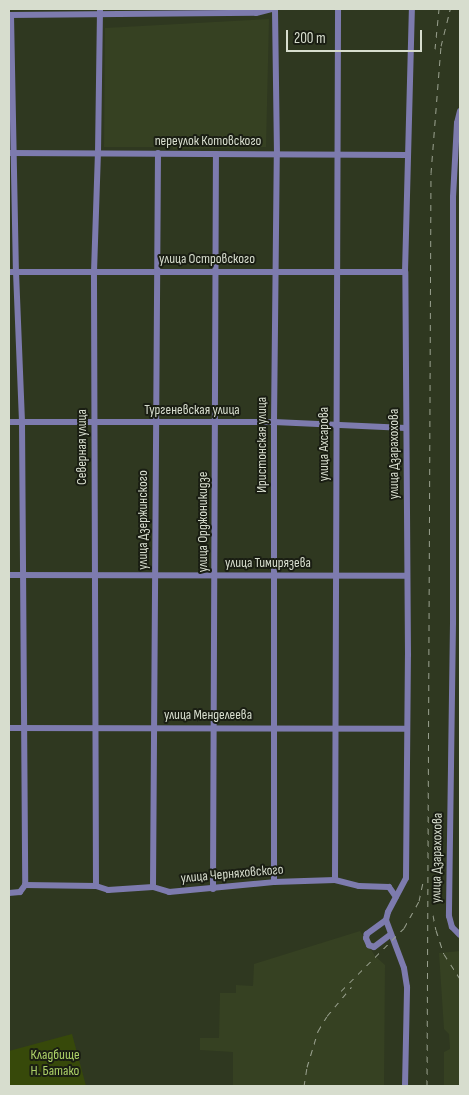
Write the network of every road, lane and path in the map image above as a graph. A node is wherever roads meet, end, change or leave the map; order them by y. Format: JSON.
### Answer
{"nodes":[{"id":1,"x":273,"y":9,"type":"edge"},
{"id":2,"x":338,"y":9,"type":"edge"},
{"id":3,"x":412,"y":9,"type":"edge"},
{"id":4,"x":100,"y":12,"type":"edge"},
{"id":5,"x":10,"y":15,"type":"edge"},
{"id":6,"x":460,"y":111,"type":"edge"},
{"id":7,"x":11,"y":153,"type":"edge"},
{"id":8,"x":98,"y":153,"type":"junction"},
{"id":9,"x":158,"y":154,"type":"junction"},
{"id":10,"x":216,"y":154,"type":"junction"},
{"id":11,"x":277,"y":154,"type":"junction"},
{"id":12,"x":339,"y":154,"type":"junction"},
{"id":13,"x":408,"y":154,"type":"junction"},
{"id":14,"x":216,"y":271,"type":"junction"},
{"id":15,"x":9,"y":272,"type":"edge"},
{"id":16,"x":16,"y":272,"type":"junction"},
{"id":17,"x":94,"y":272,"type":"junction"},
{"id":18,"x":158,"y":272,"type":"junction"},
{"id":19,"x":275,"y":272,"type":"junction"},
{"id":20,"x":336,"y":272,"type":"junction"},
{"id":21,"x":405,"y":272,"type":"junction"},
{"id":22,"x":451,"y":308,"type":"junction"},
{"id":23,"x":460,"y":309,"type":"edge"},
{"id":24,"x":452,"y":421,"type":"junction"},
{"id":25,"x":9,"y":422,"type":"edge"},
{"id":26,"x":22,"y":422,"type":"junction"},
{"id":27,"x":96,"y":422,"type":"junction"},
{"id":28,"x":215,"y":422,"type":"junction"},
{"id":29,"x":274,"y":422,"type":"junction"},
{"id":30,"x":156,"y":423,"type":"junction"},
{"id":31,"x":460,"y":423,"type":"edge"},
{"id":32,"x":336,"y":425,"type":"junction"},
{"id":33,"x":406,"y":428,"type":"junction"},
{"id":34,"x":9,"y":575,"type":"edge"},
{"id":35,"x":22,"y":576,"type":"junction"},
{"id":36,"x":94,"y":576,"type":"junction"},
{"id":37,"x":156,"y":576,"type":"junction"},
{"id":38,"x":215,"y":576,"type":"junction"},
{"id":39,"x":275,"y":576,"type":"junction"},
{"id":40,"x":337,"y":576,"type":"junction"},
{"id":41,"x":407,"y":576,"type":"junction"},
{"id":42,"x":453,"y":589,"type":"junction"},
{"id":43,"x":460,"y":591,"type":"edge"},
{"id":44,"x":335,"y":727,"type":"junction"},
{"id":45,"x":9,"y":728,"type":"edge"},
{"id":46,"x":25,"y":728,"type":"junction"},
{"id":47,"x":95,"y":728,"type":"junction"},
{"id":48,"x":154,"y":728,"type":"junction"},
{"id":49,"x":214,"y":728,"type":"junction"},
{"id":50,"x":274,"y":728,"type":"junction"},
{"id":51,"x":407,"y":729,"type":"junction"},
{"id":52,"x":460,"y":768,"type":"edge"},
{"id":53,"x":451,"y":769,"type":"junction"},
{"id":54,"x":335,"y":880,"type":"junction"},
{"id":55,"x":274,"y":882,"type":"junction"},
{"id":56,"x":25,"y":885,"type":"junction"},
{"id":57,"x":96,"y":886,"type":"junction"},
{"id":58,"x":153,"y":887,"type":"junction"},
{"id":59,"x":213,"y":889,"type":"junction"},
{"id":60,"x":9,"y":894,"type":"edge"},
{"id":61,"x":396,"y":898,"type":"junction"},
{"id":62,"x":386,"y":920,"type":"junction"},
{"id":63,"x":390,"y":935,"type":"junction"},
{"id":64,"x":460,"y":935,"type":"edge"},
{"id":65,"x":405,"y":1086,"type":"edge"}],
"edges":[{"from":1,"to":4,"type":"street"},
{"from":1,"to":11,"type":"street","name":"Иристонская улица"},
{"from":2,"to":12,"type":"street","name":"улица Ахсарова"},
{"from":3,"to":13,"type":"street","name":"улица Дзарахохова"},
{"from":4,"to":5,"type":"street"},
{"from":4,"to":8,"type":"street","name":"Северная улица"},
{"from":5,"to":7,"type":"street"},
{"from":6,"to":22,"type":"street","name":"улица Дзарахохова"},
{"from":7,"to":8,"type":"street","name":"переулок Котовского"},
{"from":7,"to":16,"type":"street"},
{"from":8,"to":9,"type":"street","name":"переулок Котовского"},
{"from":8,"to":17,"type":"street","name":"Северная улица"},
{"from":9,"to":10,"type":"street","name":"переулок Котовского"},
{"from":9,"to":18,"type":"street","name":"улица Дзержинского"},
{"from":10,"to":11,"type":"street","name":"переулок Котовского"},
{"from":10,"to":14,"type":"street","name":"улица Орджоникидзе"},
{"from":11,"to":12,"type":"street","name":"переулок Котовского"},
{"from":11,"to":19,"type":"street","name":"Иристонская улица"},
{"from":12,"to":13,"type":"street","name":"переулок Котовского"},
{"from":12,"to":20,"type":"street","name":"улица Ахсарова"},
{"from":13,"to":21,"type":"street","name":"улица Дзарахохова"},
{"from":14,"to":18,"type":"street","name":"улица Островского"},
{"from":14,"to":19,"type":"street","name":"улица Островского"},
{"from":14,"to":28,"type":"street","name":"улица Орджоникидзе"},
{"from":15,"to":16,"type":"street","name":"улица Островского"},
{"from":16,"to":17,"type":"street","name":"улица Островского"},
{"from":16,"to":26,"type":"street"},
{"from":17,"to":18,"type":"street","name":"улица Островского"},
{"from":17,"to":27,"type":"street","name":"Северная улица"},
{"from":18,"to":30,"type":"street","name":"улица Дзержинского"},
{"from":19,"to":20,"type":"street","name":"улица Островского"},
{"from":19,"to":29,"type":"street","name":"Иристонская улица"},
{"from":20,"to":21,"type":"street","name":"улица Островского"},
{"from":20,"to":32,"type":"street","name":"улица Ахсарова"},
{"from":21,"to":33,"type":"street","name":"улица Дзарахохова"},
{"from":22,"to":23,"type":"street"},
{"from":22,"to":24,"type":"street","name":"улица Дзарахохова"},
{"from":24,"to":31,"type":"street"},
{"from":24,"to":42,"type":"street","name":"улица Дзарахохова"},
{"from":25,"to":26,"type":"street","name":"Тургеневская улица"},
{"from":26,"to":27,"type":"street","name":"Тургеневская улица"},
{"from":26,"to":35,"type":"street"},
{"from":27,"to":30,"type":"street","name":"Тургеневская улица"},
{"from":27,"to":36,"type":"street","name":"Северная улица"},
{"from":28,"to":29,"type":"street","name":"Тургеневская улица"},
{"from":28,"to":30,"type":"street","name":"Тургеневская улица"},
{"from":28,"to":38,"type":"street","name":"улица Орджоникидзе"},
{"from":29,"to":32,"type":"street","name":"Тургеневская улица"},
{"from":29,"to":39,"type":"street","name":"Иристонская улица"},
{"from":30,"to":37,"type":"street","name":"улица Дзержинского"},
{"from":32,"to":33,"type":"street","name":"Тургеневская улица"},
{"from":32,"to":40,"type":"street","name":"улица Ахсарова"},
{"from":33,"to":41,"type":"street","name":"улица Дзарахохова"},
{"from":34,"to":35,"type":"street","name":"улица Тимирязева"},
{"from":35,"to":36,"type":"street","name":"улица Тимирязева"},
{"from":35,"to":46,"type":"street"},
{"from":36,"to":37,"type":"street","name":"улица Тимирязева"},
{"from":36,"to":47,"type":"street","name":"Северная улица"},
{"from":37,"to":38,"type":"street","name":"улица Тимирязева"},
{"from":37,"to":48,"type":"street","name":"улица Дзержинского"},
{"from":38,"to":39,"type":"street","name":"улица Тимирязева"},
{"from":38,"to":49,"type":"street","name":"улица Орджоникидзе"},
{"from":39,"to":40,"type":"street","name":"улица Тимирязева"},
{"from":39,"to":50,"type":"street","name":"Иристонская улица"},
{"from":40,"to":41,"type":"street","name":"улица Тимирязева"},
{"from":40,"to":44,"type":"street","name":"улица Ахсарова"},
{"from":41,"to":51,"type":"street","name":"улица Дзарахохова"},
{"from":42,"to":43,"type":"street"},
{"from":42,"to":53,"type":"street","name":"улица Дзарахохова"},
{"from":44,"to":50,"type":"street","name":"улица Менделеева"},
{"from":44,"to":51,"type":"street","name":"улица Менделеева"},
{"from":44,"to":54,"type":"street","name":"улица Ахсарова"},
{"from":45,"to":46,"type":"street","name":"улица Менделеева"},
{"from":46,"to":47,"type":"street","name":"улица Менделеева"},
{"from":46,"to":56,"type":"street"},
{"from":47,"to":48,"type":"street","name":"улица Менделеева"},
{"from":47,"to":57,"type":"street","name":"Северная улица"},
{"from":48,"to":49,"type":"street","name":"улица Менделеева"},
{"from":48,"to":58,"type":"street","name":"улица Дзержинского"},
{"from":49,"to":50,"type":"street","name":"улица Менделеева"},
{"from":49,"to":59,"type":"street","name":"улица Орджоникидзе"},
{"from":50,"to":55,"type":"street","name":"Иристонская улица"},
{"from":51,"to":61,"type":"street","name":"улица Дзарахохова"},
{"from":52,"to":53,"type":"street"},
{"from":53,"to":64,"type":"street","name":"улица Дзарахохова"},
{"from":54,"to":55,"type":"street","name":"улица Черняховского"},
{"from":54,"to":61,"type":"street","name":"улица Черняховского"},
{"from":55,"to":59,"type":"street","name":"улица Черняховского"},
{"from":56,"to":57,"type":"street","name":"улица Черняховского"},
{"from":56,"to":60,"type":"street"},
{"from":57,"to":58,"type":"street","name":"улица Черняховского"},
{"from":58,"to":59,"type":"street","name":"улица Черняховского"},
{"from":61,"to":62,"type":"street","name":"улица Дзарахохова"},
{"from":62,"to":63,"type":"street"},
{"from":62,"to":63,"type":"street"},
{"from":63,"to":65,"type":"street"}]}
